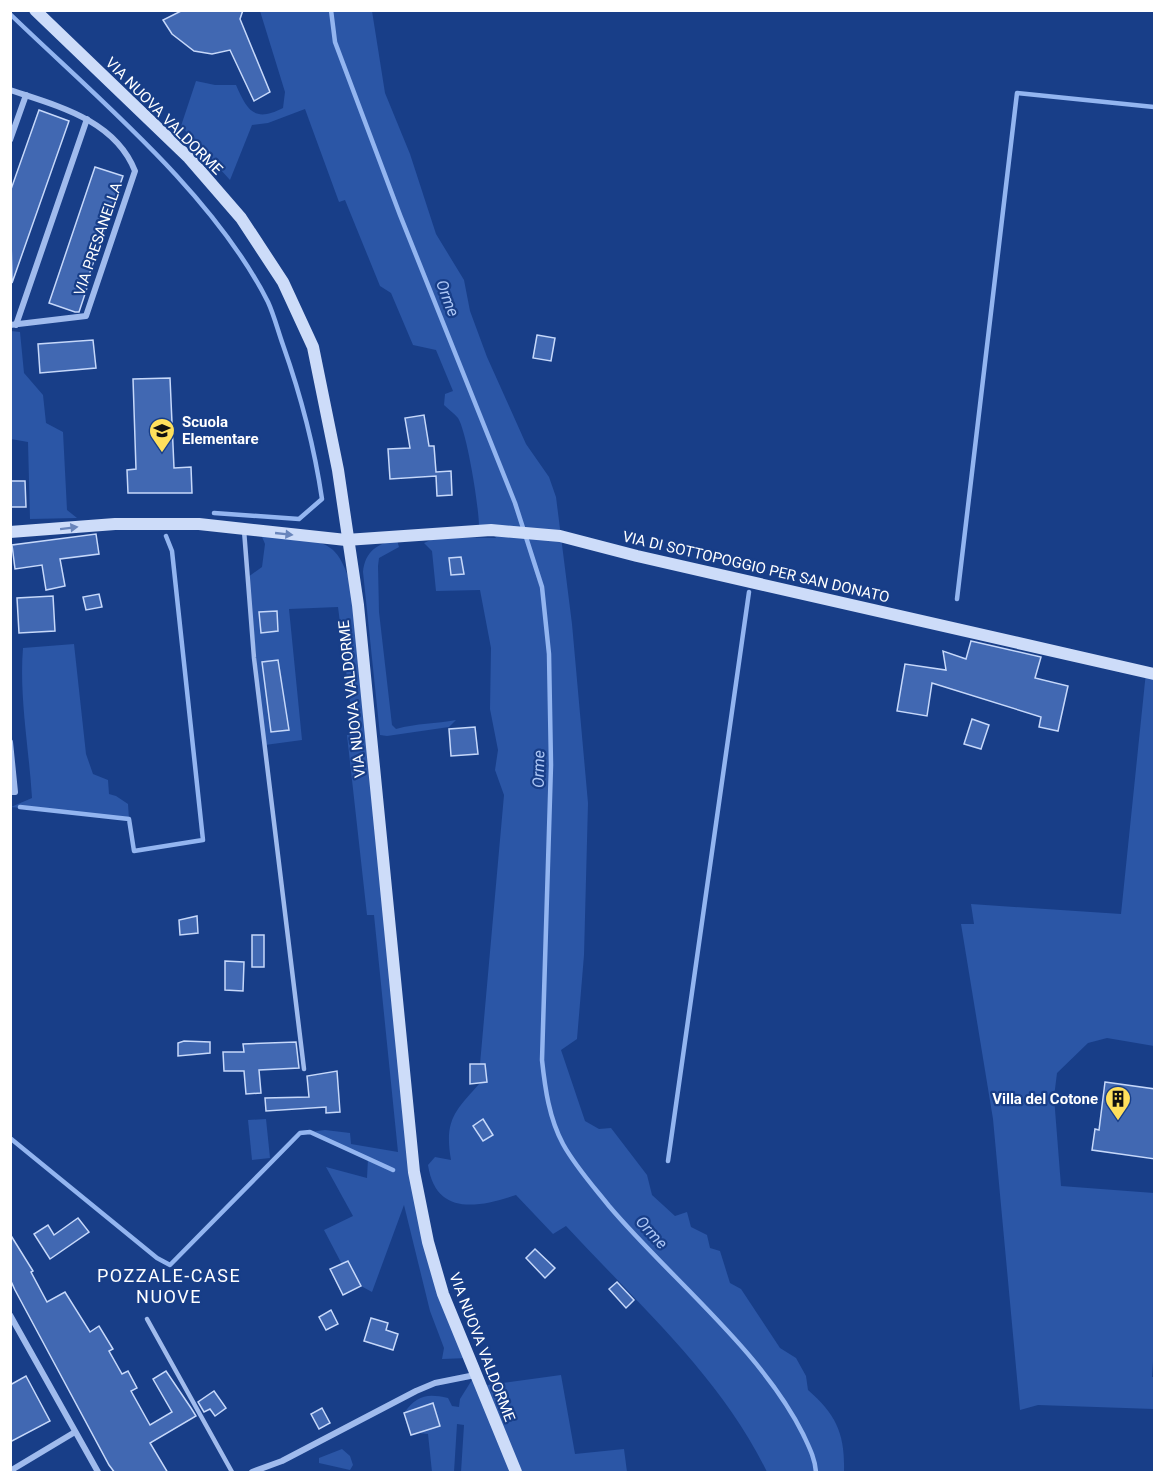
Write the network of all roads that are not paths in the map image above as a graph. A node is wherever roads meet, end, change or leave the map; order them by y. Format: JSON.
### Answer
{"nodes":[{"id":1,"x":35,"y":10,"type":"edge"},
{"id":2,"x":10,"y":90,"type":"edge"},
{"id":3,"x":26,"y":95,"type":"junction"},
{"id":4,"x":87,"y":119,"type":"junction"},
{"id":5,"x":10,"y":140,"type":"edge"},
{"id":6,"x":13,"y":325,"type":"edge"},
{"id":7,"x":244,"y":530,"type":"junction"},
{"id":8,"x":10,"y":532,"type":"edge"},
{"id":9,"x":346,"y":540,"type":"junction"},
{"id":10,"x":1155,"y":674,"type":"edge"},
{"id":11,"x":10,"y":742,"type":"edge"},
{"id":12,"x":13,"y":792,"type":"edge"},
{"id":13,"x":304,"y":1069,"type":"dead end"},
{"id":14,"x":10,"y":1315,"type":"edge"},
{"id":15,"x":147,"y":1318,"type":"dead end"},
{"id":16,"x":475,"y":1375,"type":"junction"},
{"id":17,"x":75,"y":1432,"type":"junction"},
{"id":18,"x":10,"y":1471,"type":"edge"},
{"id":19,"x":98,"y":1473,"type":"edge"},
{"id":20,"x":232,"y":1473,"type":"edge"},
{"id":21,"x":252,"y":1473,"type":"edge"},
{"id":22,"x":516,"y":1473,"type":"edge"}],
"edges":[{"from":1,"to":9,"type":"main road","name":"VIA NUOVA VALDORME"},
{"from":2,"to":3,"type":"street"},
{"from":3,"to":4,"type":"street"},
{"from":3,"to":5,"type":"street"},
{"from":4,"to":6,"type":"street","name":"VIA PRESANELLA"},
{"from":4,"to":6,"type":"street","name":"VIA PRESANELLA"},
{"from":8,"to":7,"type":"main road","one_way":true},
{"from":7,"to":9,"type":"main road","one_way":true},
{"from":7,"to":13,"type":"lane"},
{"from":9,"to":10,"type":"main road","name":"VIA DI SOTTOPOGGIO PER SAN DONATO"},
{"from":9,"to":16,"type":"main road","name":"VIA NUOVA VALDORME"},
{"from":11,"to":12,"type":"street"},
{"from":14,"to":17,"type":"street"},
{"from":15,"to":20,"type":"lane"},
{"from":16,"to":21,"type":"street"},
{"from":16,"to":22,"type":"main road","name":"VIA NUOVA VALDORME"},
{"from":17,"to":18,"type":"street"},
{"from":17,"to":19,"type":"street"}]}
